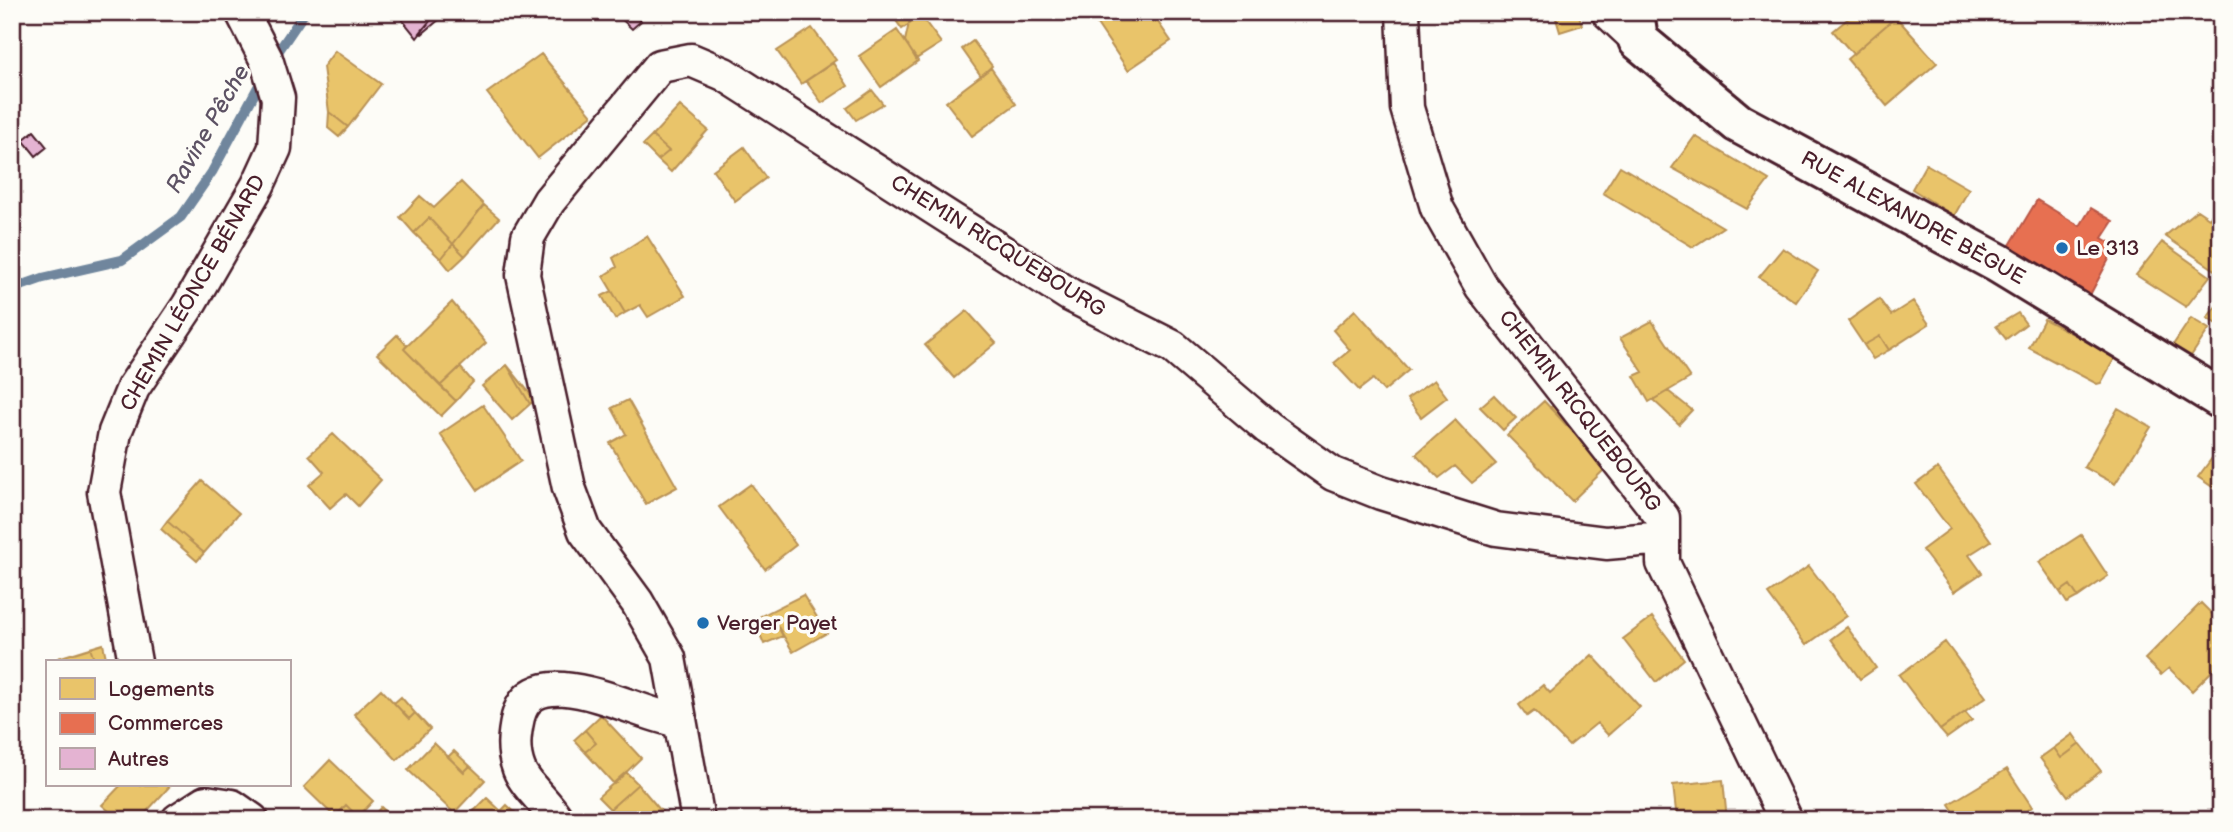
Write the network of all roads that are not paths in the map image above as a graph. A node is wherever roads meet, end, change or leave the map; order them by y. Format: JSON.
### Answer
{"nodes":[{"id":1,"x":242,"y":12,"type":"edge"},
{"id":2,"x":1403,"y":12,"type":"edge"},
{"id":3,"x":1608,"y":12,"type":"edge"},
{"id":4,"x":1636,"y":26,"type":"edge"},
{"id":5,"x":2221,"y":399,"type":"edge"},
{"id":6,"x":1663,"y":538,"type":"junction"},
{"id":7,"x":135,"y":660,"type":"edge"},
{"id":8,"x":680,"y":721,"type":"junction"},
{"id":9,"x":201,"y":794,"type":"edge"},
{"id":10,"x":178,"y":820,"type":"edge"},
{"id":11,"x":252,"y":820,"type":"edge"},
{"id":12,"x":557,"y":820,"type":"edge"},
{"id":13,"x":698,"y":820,"type":"edge"},
{"id":14,"x":1786,"y":820,"type":"edge"}],
"edges":[{"from":1,"to":7,"type":"street","name":"CHEMIN LÉONCE BÉNARD"},
{"from":2,"to":6,"type":"street","name":"CHEMIN RICQUEBOURG"},
{"from":3,"to":4,"type":"street"},
{"from":4,"to":5,"type":"main road","name":"RUE ALEXANDRE BÈGUE"},
{"from":6,"to":8,"type":"street","name":"CHEMIN RICQUEBOURG"},
{"from":6,"to":14,"type":"street"},
{"from":8,"to":12,"type":"street"},
{"from":8,"to":13,"type":"street","name":"CHEMIN RICQUEBOURG"},
{"from":9,"to":10,"type":"street"},
{"from":9,"to":11,"type":"street"}]}
